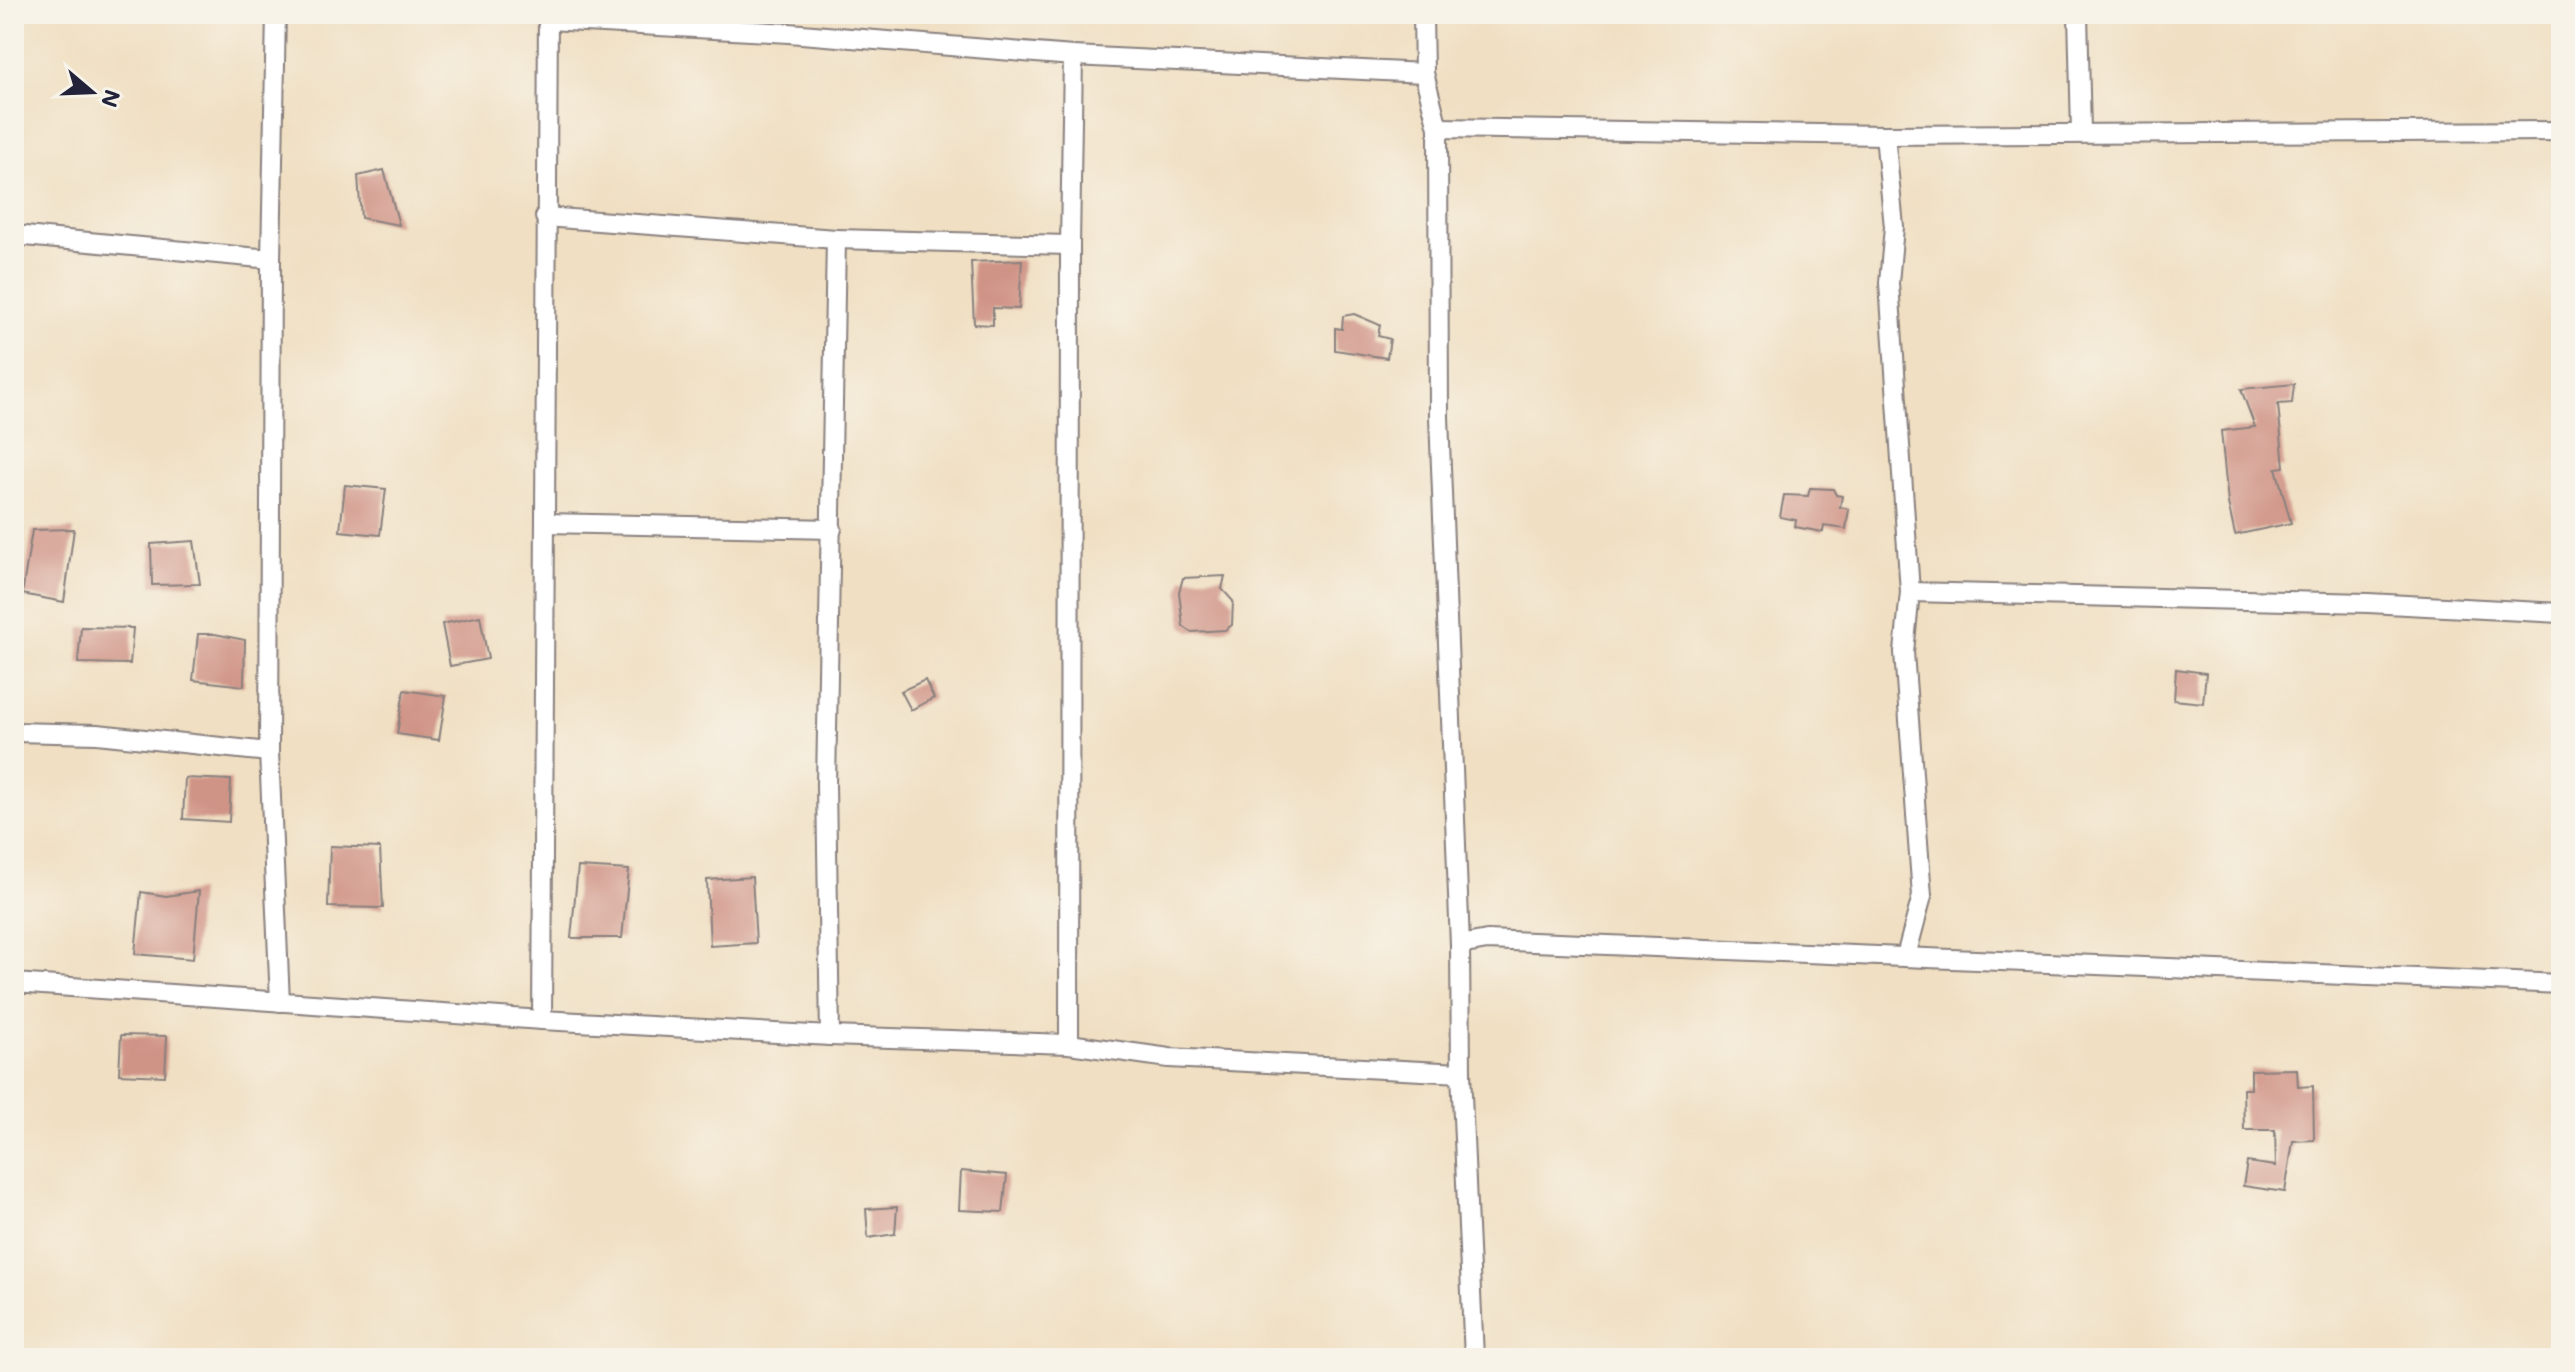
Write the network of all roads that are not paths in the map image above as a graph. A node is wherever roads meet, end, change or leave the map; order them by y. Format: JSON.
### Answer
{"nodes":[{"id":1,"x":276,"y":14,"type":"edge"},
{"id":2,"x":1423,"y":14,"type":"edge"},
{"id":3,"x":2078,"y":14,"type":"edge"},
{"id":4,"x":548,"y":17,"type":"edge"},
{"id":5,"x":1073,"y":56,"type":"junction"},
{"id":6,"x":1424,"y":73,"type":"junction"},
{"id":7,"x":1438,"y":128,"type":"junction"},
{"id":8,"x":2561,"y":131,"type":"edge"},
{"id":9,"x":2081,"y":132,"type":"junction"},
{"id":10,"x":1885,"y":135,"type":"junction"},
{"id":11,"x":545,"y":217,"type":"junction"},
{"id":12,"x":14,"y":235,"type":"edge"},
{"id":13,"x":836,"y":239,"type":"junction"},
{"id":14,"x":1070,"y":245,"type":"junction"},
{"id":15,"x":271,"y":259,"type":"junction"},
{"id":16,"x":545,"y":523,"type":"junction"},
{"id":17,"x":832,"y":529,"type":"junction"},
{"id":18,"x":1910,"y":592,"type":"junction"},
{"id":19,"x":2561,"y":613,"type":"edge"},
{"id":20,"x":14,"y":732,"type":"edge"},
{"id":21,"x":269,"y":752,"type":"junction"},
{"id":22,"x":1460,"y":945,"type":"junction"},
{"id":23,"x":1906,"y":956,"type":"junction"},
{"id":24,"x":14,"y":983,"type":"edge"},
{"id":25,"x":2561,"y":984,"type":"edge"},
{"id":26,"x":280,"y":1002,"type":"junction"},
{"id":27,"x":542,"y":1020,"type":"junction"},
{"id":28,"x":830,"y":1036,"type":"junction"},
{"id":29,"x":1069,"y":1044,"type":"junction"},
{"id":30,"x":1461,"y":1073,"type":"junction"},
{"id":31,"x":1474,"y":1358,"type":"edge"}],
"edges":[{"from":1,"to":15,"type":"street"},
{"from":2,"to":6,"type":"street"},
{"from":3,"to":9,"type":"street"},
{"from":4,"to":5,"type":"street"},
{"from":4,"to":11,"type":"street"},
{"from":5,"to":6,"type":"street"},
{"from":5,"to":14,"type":"street"},
{"from":6,"to":7,"type":"street"},
{"from":7,"to":10,"type":"street"},
{"from":7,"to":22,"type":"street"},
{"from":8,"to":9,"type":"street"},
{"from":9,"to":10,"type":"street"},
{"from":10,"to":18,"type":"street"},
{"from":11,"to":13,"type":"street"},
{"from":11,"to":16,"type":"street"},
{"from":12,"to":15,"type":"street"},
{"from":13,"to":14,"type":"street"},
{"from":13,"to":17,"type":"street"},
{"from":14,"to":29,"type":"street"},
{"from":15,"to":21,"type":"street"},
{"from":16,"to":17,"type":"street"},
{"from":16,"to":27,"type":"street"},
{"from":17,"to":28,"type":"street"},
{"from":18,"to":19,"type":"street"},
{"from":18,"to":23,"type":"street"},
{"from":20,"to":21,"type":"street"},
{"from":21,"to":26,"type":"street"},
{"from":22,"to":23,"type":"street"},
{"from":22,"to":30,"type":"street"},
{"from":23,"to":25,"type":"street"},
{"from":24,"to":26,"type":"street"},
{"from":26,"to":27,"type":"street"},
{"from":27,"to":28,"type":"street"},
{"from":28,"to":29,"type":"street"},
{"from":29,"to":30,"type":"street"},
{"from":30,"to":31,"type":"street"}]}
